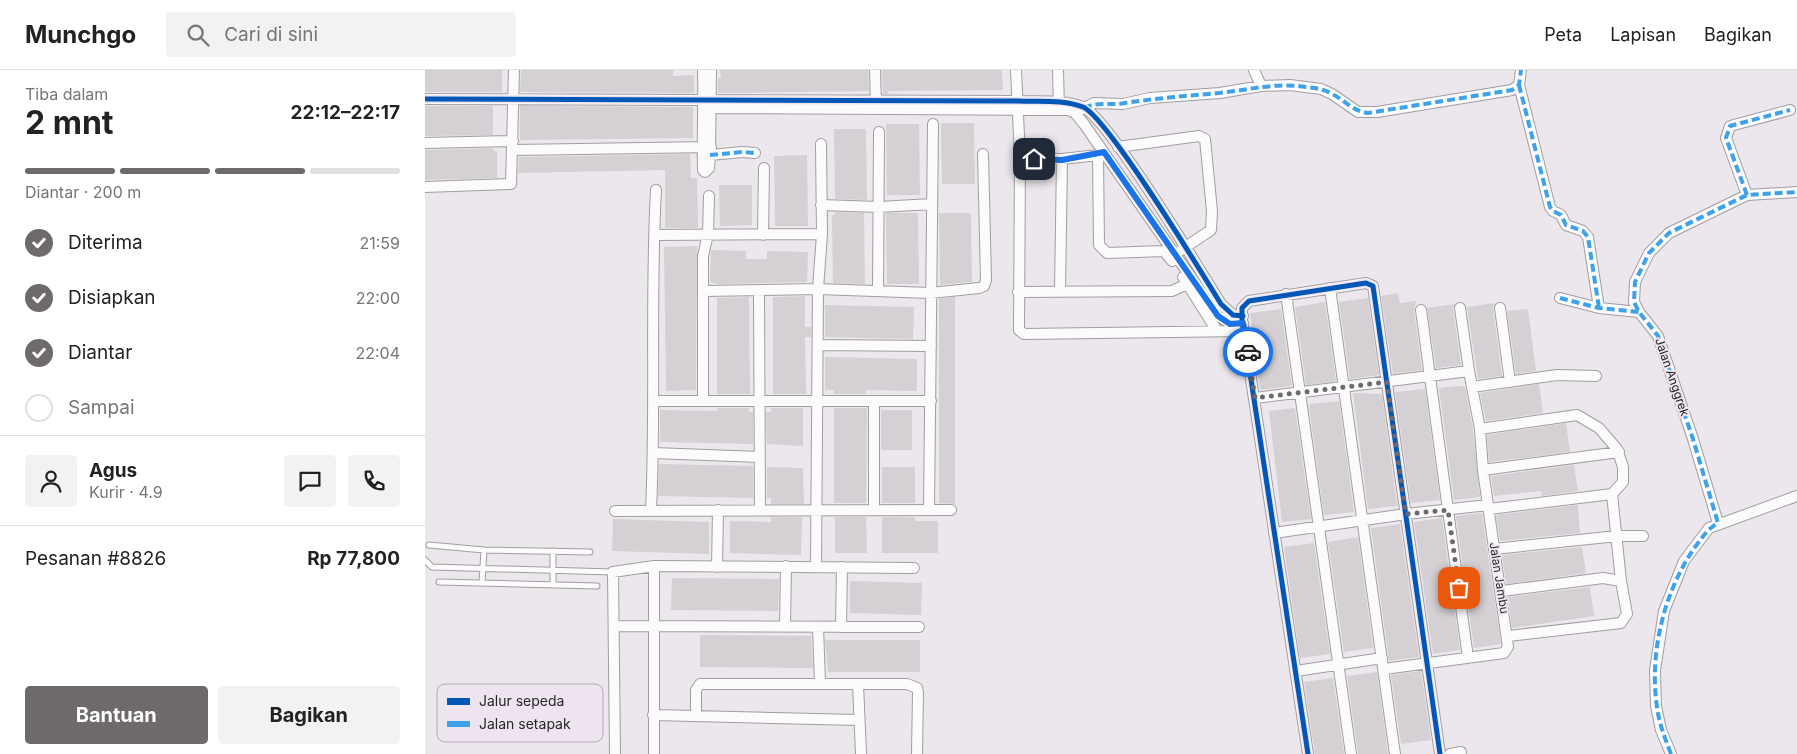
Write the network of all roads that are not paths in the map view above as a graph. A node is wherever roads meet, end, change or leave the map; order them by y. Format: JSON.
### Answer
{"nodes":[{"id":1,"x":514,"y":70,"type":"edge"},
{"id":2,"x":703,"y":70,"type":"edge"},
{"id":3,"x":711,"y":70,"type":"edge"},
{"id":4,"x":875,"y":70,"type":"edge"},
{"id":5,"x":1016,"y":70,"type":"edge"},
{"id":6,"x":1058,"y":70,"type":"edge"},
{"id":7,"x":1255,"y":70,"type":"edge"},
{"id":8,"x":1521,"y":70,"type":"edge"},
{"id":9,"x":1519,"y":85,"type":"junction"},
{"id":10,"x":1261,"y":86,"type":"junction"},
{"id":11,"x":514,"y":98,"type":"junction"},
{"id":12,"x":425,"y":99,"type":"edge"},
{"id":13,"x":708,"y":104,"type":"junction"},
{"id":14,"x":876,"y":104,"type":"junction"},
{"id":15,"x":1059,"y":105,"type":"junction"},
{"id":16,"x":1018,"y":106,"type":"junction"},
{"id":17,"x":1084,"y":108,"type":"junction"},
{"id":18,"x":1790,"y":110,"type":"dead end"},
{"id":19,"x":1075,"y":113,"type":"junction"},
{"id":20,"x":933,"y":124,"type":"dead end"},
{"id":21,"x":879,"y":132,"type":"dead end"},
{"id":22,"x":425,"y":143,"type":"edge"},
{"id":23,"x":821,"y":144,"type":"dead end"},
{"id":24,"x":513,"y":146,"type":"junction"},
{"id":25,"x":1118,"y":147,"type":"junction"},
{"id":26,"x":708,"y":150,"type":"junction"},
{"id":27,"x":755,"y":153,"type":"dead end"},
{"id":28,"x":983,"y":154,"type":"dead end"},
{"id":29,"x":1101,"y":154,"type":"junction"},
{"id":30,"x":1020,"y":158,"type":"junction"},
{"id":31,"x":1062,"y":160,"type":"junction"},
{"id":32,"x":764,"y":168,"type":"dead end"},
{"id":33,"x":425,"y":187,"type":"edge"},
{"id":34,"x":656,"y":190,"type":"dead end"},
{"id":35,"x":1797,"y":192,"type":"edge"},
{"id":36,"x":1747,"y":195,"type":"junction"},
{"id":37,"x":709,"y":196,"type":"dead end"},
{"id":38,"x":932,"y":204,"type":"junction"},
{"id":39,"x":821,"y":205,"type":"junction"},
{"id":40,"x":879,"y":207,"type":"junction"},
{"id":41,"x":708,"y":234,"type":"junction"},
{"id":42,"x":822,"y":234,"type":"junction"},
{"id":43,"x":654,"y":235,"type":"junction"},
{"id":44,"x":763,"y":235,"type":"junction"},
{"id":45,"x":1186,"y":248,"type":"junction"},
{"id":46,"x":1171,"y":254,"type":"junction"},
{"id":47,"x":1187,"y":284,"type":"junction"},
{"id":48,"x":1330,"y":288,"type":"junction"},
{"id":49,"x":818,"y":289,"type":"junction"},
{"id":50,"x":704,"y":291,"type":"junction"},
{"id":51,"x":879,"y":291,"type":"junction"},
{"id":52,"x":1060,"y":291,"type":"junction"},
{"id":53,"x":759,"y":292,"type":"junction"},
{"id":54,"x":1018,"y":292,"type":"junction"},
{"id":55,"x":931,"y":293,"type":"junction"},
{"id":56,"x":1286,"y":294,"type":"junction"},
{"id":57,"x":1560,"y":298,"type":"dead end"},
{"id":58,"x":1460,"y":308,"type":"dead end"},
{"id":59,"x":1500,"y":308,"type":"dead end"},
{"id":60,"x":1599,"y":308,"type":"junction"},
{"id":61,"x":1421,"y":310,"type":"dead end"},
{"id":62,"x":1639,"y":312,"type":"junction"},
{"id":63,"x":1244,"y":324,"type":"junction"},
{"id":64,"x":1217,"y":331,"type":"junction"},
{"id":65,"x":818,"y":345,"type":"junction"},
{"id":66,"x":931,"y":346,"type":"junction"},
{"id":67,"x":1469,"y":371,"type":"junction"},
{"id":68,"x":1430,"y":376,"type":"junction"},
{"id":69,"x":1596,"y":376,"type":"dead end"},
{"id":70,"x":1387,"y":382,"type":"junction"},
{"id":71,"x":1510,"y":382,"type":"junction"},
{"id":72,"x":1472,"y":387,"type":"junction"},
{"id":73,"x":1344,"y":388,"type":"junction"},
{"id":74,"x":1300,"y":394,"type":"junction"},
{"id":75,"x":1255,"y":398,"type":"junction"},
{"id":76,"x":653,"y":401,"type":"junction"},
{"id":77,"x":703,"y":401,"type":"junction"},
{"id":78,"x":760,"y":401,"type":"junction"},
{"id":79,"x":817,"y":401,"type":"junction"},
{"id":80,"x":874,"y":401,"type":"junction"},
{"id":81,"x":931,"y":401,"type":"junction"},
{"id":82,"x":1480,"y":429,"type":"junction"},
{"id":83,"x":1619,"y":452,"type":"junction"},
{"id":84,"x":653,"y":453,"type":"junction"},
{"id":85,"x":760,"y":457,"type":"junction"},
{"id":86,"x":1483,"y":470,"type":"junction"},
{"id":87,"x":1612,"y":494,"type":"junction"},
{"id":88,"x":1797,"y":496,"type":"edge"},
{"id":89,"x":1488,"y":507,"type":"junction"},
{"id":90,"x":615,"y":510,"type":"dead end"},
{"id":91,"x":651,"y":510,"type":"junction"},
{"id":92,"x":718,"y":510,"type":"junction"},
{"id":93,"x":760,"y":510,"type":"junction"},
{"id":94,"x":816,"y":510,"type":"junction"},
{"id":95,"x":874,"y":510,"type":"junction"},
{"id":96,"x":929,"y":510,"type":"junction"},
{"id":97,"x":951,"y":510,"type":"dead end"},
{"id":98,"x":1448,"y":510,"type":"junction"},
{"id":99,"x":1406,"y":514,"type":"junction"},
{"id":100,"x":1363,"y":520,"type":"junction"},
{"id":101,"x":1718,"y":523,"type":"junction"},
{"id":102,"x":1319,"y":526,"type":"junction"},
{"id":103,"x":1274,"y":533,"type":"junction"},
{"id":104,"x":1617,"y":536,"type":"junction"},
{"id":105,"x":1643,"y":536,"type":"dead end"},
{"id":106,"x":429,"y":544,"type":"dead end"},
{"id":107,"x":1494,"y":549,"type":"junction"},
{"id":108,"x":484,"y":550,"type":"junction"},
{"id":109,"x":553,"y":551,"type":"junction"},
{"id":110,"x":590,"y":552,"type":"dead end"},
{"id":111,"x":425,"y":560,"type":"edge"},
{"id":112,"x":654,"y":566,"type":"junction"},
{"id":113,"x":786,"y":566,"type":"junction"},
{"id":114,"x":816,"y":566,"type":"junction"},
{"id":115,"x":481,"y":567,"type":"junction"},
{"id":116,"x":717,"y":567,"type":"junction"},
{"id":117,"x":842,"y":567,"type":"junction"},
{"id":118,"x":913,"y":568,"type":"dead end"},
{"id":119,"x":552,"y":570,"type":"junction"},
{"id":120,"x":613,"y":572,"type":"junction"},
{"id":121,"x":1621,"y":581,"type":"junction"},
{"id":122,"x":439,"y":582,"type":"dead end"},
{"id":123,"x":482,"y":583,"type":"junction"},
{"id":124,"x":553,"y":585,"type":"junction"},
{"id":125,"x":597,"y":586,"type":"dead end"},
{"id":126,"x":1502,"y":591,"type":"junction"},
{"id":127,"x":614,"y":626,"type":"junction"},
{"id":128,"x":655,"y":627,"type":"junction"},
{"id":129,"x":785,"y":627,"type":"junction"},
{"id":130,"x":818,"y":627,"type":"junction"},
{"id":131,"x":841,"y":627,"type":"junction"},
{"id":132,"x":919,"y":627,"type":"dead end"},
{"id":133,"x":1508,"y":636,"type":"junction"},
{"id":134,"x":1382,"y":658,"type":"junction"},
{"id":135,"x":1468,"y":658,"type":"junction"},
{"id":136,"x":1427,"y":663,"type":"junction"},
{"id":137,"x":1339,"y":665,"type":"junction"},
{"id":138,"x":1383,"y":670,"type":"junction"},
{"id":139,"x":1295,"y":671,"type":"junction"},
{"id":140,"x":820,"y":683,"type":"junction"},
{"id":141,"x":858,"y":684,"type":"junction"},
{"id":142,"x":653,"y":715,"type":"junction"},
{"id":143,"x":696,"y":716,"type":"junction"},
{"id":144,"x":859,"y":720,"type":"junction"},
{"id":145,"x":1461,"y":752,"type":"dead end"},
{"id":146,"x":615,"y":754,"type":"edge"},
{"id":147,"x":654,"y":754,"type":"edge"},
{"id":148,"x":861,"y":754,"type":"edge"},
{"id":149,"x":917,"y":754,"type":"edge"},
{"id":150,"x":1308,"y":754,"type":"edge"},
{"id":151,"x":1351,"y":754,"type":"edge"},
{"id":152,"x":1395,"y":754,"type":"edge"},
{"id":153,"x":1439,"y":754,"type":"edge"},
{"id":154,"x":1450,"y":754,"type":"edge"},
{"id":155,"x":1671,"y":754,"type":"edge"}],
"edges":[{"from":1,"to":11,"type":"street"},
{"from":2,"to":13,"type":"street"},
{"from":3,"to":13,"type":"street"},
{"from":4,"to":14,"type":"street"},
{"from":5,"to":16,"type":"street"},
{"from":6,"to":15,"type":"street"},
{"from":7,"to":10,"type":"street"},
{"from":8,"to":9,"type":"street"},
{"from":9,"to":10,"type":"street"},
{"from":9,"to":60,"type":"street"},
{"from":10,"to":17,"type":"street"},
{"from":11,"to":12,"type":"street"},
{"from":11,"to":13,"type":"street"},
{"from":11,"to":24,"type":"street"},
{"from":13,"to":14,"type":"street"},
{"from":13,"to":26,"type":"street"},
{"from":14,"to":16,"type":"street"},
{"from":15,"to":16,"type":"street"},
{"from":15,"to":17,"type":"street"},
{"from":15,"to":19,"type":"street"},
{"from":16,"to":30,"type":"street"},
{"from":17,"to":19,"type":"street"},
{"from":17,"to":25,"type":"street"},
{"from":18,"to":36,"type":"street"},
{"from":19,"to":29,"type":"street"},
{"from":20,"to":38,"type":"street"},
{"from":21,"to":40,"type":"street"},
{"from":22,"to":24,"type":"street"},
{"from":23,"to":39,"type":"street"},
{"from":24,"to":26,"type":"street"},
{"from":24,"to":33,"type":"street"},
{"from":25,"to":45,"type":"street"},
{"from":25,"to":45,"type":"street"},
{"from":26,"to":27,"type":"street"},
{"from":28,"to":55,"type":"street"},
{"from":29,"to":31,"type":"street"},
{"from":29,"to":46,"type":"street"},
{"from":29,"to":46,"type":"street"},
{"from":30,"to":31,"type":"street"},
{"from":30,"to":54,"type":"street"},
{"from":31,"to":52,"type":"street"},
{"from":32,"to":44,"type":"street"},
{"from":34,"to":43,"type":"street"},
{"from":35,"to":36,"type":"street","name":"Jalan Anggrek"},
{"from":36,"to":62,"type":"street","name":"Jalan Anggrek"},
{"from":37,"to":41,"type":"street"},
{"from":38,"to":40,"type":"street"},
{"from":38,"to":55,"type":"street"},
{"from":39,"to":40,"type":"street"},
{"from":39,"to":42,"type":"street"},
{"from":40,"to":51,"type":"street"},
{"from":41,"to":43,"type":"street"},
{"from":41,"to":44,"type":"street"},
{"from":41,"to":50,"type":"street"},
{"from":42,"to":44,"type":"street"},
{"from":42,"to":49,"type":"street"},
{"from":43,"to":76,"type":"street"},
{"from":45,"to":46,"type":"street"},
{"from":45,"to":63,"type":"street"},
{"from":46,"to":47,"type":"street"},
{"from":46,"to":63,"type":"street"},
{"from":47,"to":52,"type":"street"},
{"from":47,"to":64,"type":"street"},
{"from":48,"to":56,"type":"street"},
{"from":48,"to":70,"type":"street"},
{"from":48,"to":73,"type":"street"},
{"from":49,"to":51,"type":"street"},
{"from":49,"to":53,"type":"street"},
{"from":49,"to":65,"type":"street"},
{"from":50,"to":53,"type":"street"},
{"from":50,"to":77,"type":"street"},
{"from":51,"to":55,"type":"street"},
{"from":52,"to":54,"type":"street"},
{"from":53,"to":78,"type":"street"},
{"from":54,"to":64,"type":"street"},
{"from":55,"to":66,"type":"street"},
{"from":56,"to":63,"type":"street"},
{"from":56,"to":74,"type":"street"},
{"from":57,"to":60,"type":"street"},
{"from":58,"to":67,"type":"street","name":"Jalan Jambu"},
{"from":59,"to":71,"type":"street"},
{"from":60,"to":62,"type":"street"},
{"from":61,"to":68,"type":"street"},
{"from":62,"to":101,"type":"street","name":"Jalan Anggrek"},
{"from":63,"to":64,"type":"street"},
{"from":63,"to":75,"type":"street"},
{"from":65,"to":66,"type":"street"},
{"from":65,"to":79,"type":"street"},
{"from":66,"to":81,"type":"street"},
{"from":67,"to":68,"type":"street"},
{"from":67,"to":72,"type":"street","name":"Jalan Jambu"},
{"from":68,"to":70,"type":"street"},
{"from":68,"to":98,"type":"street"},
{"from":69,"to":71,"type":"street"},
{"from":70,"to":73,"type":"street"},
{"from":70,"to":99,"type":"street"},
{"from":71,"to":72,"type":"street"},
{"from":72,"to":82,"type":"street","name":"Jalan Jambu"},
{"from":73,"to":74,"type":"street"},
{"from":73,"to":100,"type":"street"},
{"from":74,"to":75,"type":"street"},
{"from":74,"to":102,"type":"street"},
{"from":75,"to":103,"type":"street"},
{"from":76,"to":77,"type":"street"},
{"from":76,"to":84,"type":"street"},
{"from":77,"to":78,"type":"street"},
{"from":78,"to":79,"type":"street"},
{"from":78,"to":85,"type":"street"},
{"from":79,"to":80,"type":"street"},
{"from":79,"to":94,"type":"street"},
{"from":80,"to":81,"type":"street"},
{"from":80,"to":95,"type":"street"},
{"from":81,"to":96,"type":"street"},
{"from":82,"to":83,"type":"street"},
{"from":82,"to":86,"type":"street","name":"Jalan Jambu"},
{"from":83,"to":86,"type":"street"},
{"from":83,"to":87,"type":"street"},
{"from":84,"to":85,"type":"street"},
{"from":84,"to":91,"type":"street"},
{"from":85,"to":93,"type":"street"},
{"from":86,"to":89,"type":"street","name":"Jalan Jambu"},
{"from":87,"to":89,"type":"street"},
{"from":87,"to":104,"type":"street"},
{"from":88,"to":101,"type":"street"},
{"from":89,"to":98,"type":"street"},
{"from":89,"to":107,"type":"street","name":"Jalan Jambu"},
{"from":90,"to":91,"type":"street"},
{"from":91,"to":92,"type":"street"},
{"from":92,"to":93,"type":"street"},
{"from":92,"to":116,"type":"street"},
{"from":93,"to":94,"type":"street"},
{"from":94,"to":95,"type":"street"},
{"from":94,"to":114,"type":"street"},
{"from":95,"to":96,"type":"street"},
{"from":96,"to":97,"type":"street"},
{"from":98,"to":99,"type":"street"},
{"from":98,"to":135,"type":"street"},
{"from":99,"to":100,"type":"street"},
{"from":99,"to":136,"type":"street"},
{"from":100,"to":102,"type":"street"},
{"from":100,"to":134,"type":"street"},
{"from":101,"to":155,"type":"street"},
{"from":102,"to":103,"type":"street"},
{"from":102,"to":137,"type":"street"},
{"from":103,"to":139,"type":"street"},
{"from":104,"to":105,"type":"street"},
{"from":104,"to":107,"type":"street"},
{"from":104,"to":121,"type":"street"},
{"from":106,"to":108,"type":"lane"},
{"from":107,"to":126,"type":"street","name":"Jalan Jambu"},
{"from":108,"to":109,"type":"lane"},
{"from":108,"to":115,"type":"lane"},
{"from":109,"to":110,"type":"lane"},
{"from":109,"to":119,"type":"lane"},
{"from":111,"to":115,"type":"lane"},
{"from":112,"to":116,"type":"street"},
{"from":112,"to":120,"type":"street"},
{"from":112,"to":128,"type":"street"},
{"from":113,"to":114,"type":"street"},
{"from":113,"to":116,"type":"street"},
{"from":113,"to":129,"type":"street"},
{"from":114,"to":117,"type":"street"},
{"from":115,"to":119,"type":"lane"},
{"from":115,"to":123,"type":"lane"},
{"from":117,"to":118,"type":"street"},
{"from":117,"to":131,"type":"street"},
{"from":119,"to":120,"type":"lane"},
{"from":119,"to":124,"type":"lane"},
{"from":120,"to":127,"type":"street"},
{"from":121,"to":126,"type":"street"},
{"from":121,"to":133,"type":"street"},
{"from":122,"to":123,"type":"lane"},
{"from":123,"to":124,"type":"lane"},
{"from":124,"to":125,"type":"lane"},
{"from":126,"to":133,"type":"street","name":"Jalan Jambu"},
{"from":127,"to":128,"type":"street"},
{"from":127,"to":146,"type":"street"},
{"from":128,"to":129,"type":"street"},
{"from":128,"to":142,"type":"street"},
{"from":129,"to":130,"type":"street"},
{"from":130,"to":131,"type":"street"},
{"from":130,"to":140,"type":"street"},
{"from":131,"to":132,"type":"street"},
{"from":133,"to":135,"type":"street","name":"Jalan Jambu"},
{"from":134,"to":137,"type":"street"},
{"from":134,"to":138,"type":"street"},
{"from":135,"to":136,"type":"street"},
{"from":136,"to":138,"type":"street"},
{"from":136,"to":153,"type":"street"},
{"from":137,"to":139,"type":"street"},
{"from":137,"to":151,"type":"street"},
{"from":138,"to":152,"type":"street"},
{"from":139,"to":150,"type":"street"},
{"from":140,"to":141,"type":"street"},
{"from":140,"to":143,"type":"street"},
{"from":141,"to":144,"type":"street"},
{"from":141,"to":149,"type":"street"},
{"from":142,"to":143,"type":"street"},
{"from":142,"to":147,"type":"street"},
{"from":143,"to":144,"type":"street"},
{"from":144,"to":148,"type":"street"},
{"from":145,"to":154,"type":"street"}]}
